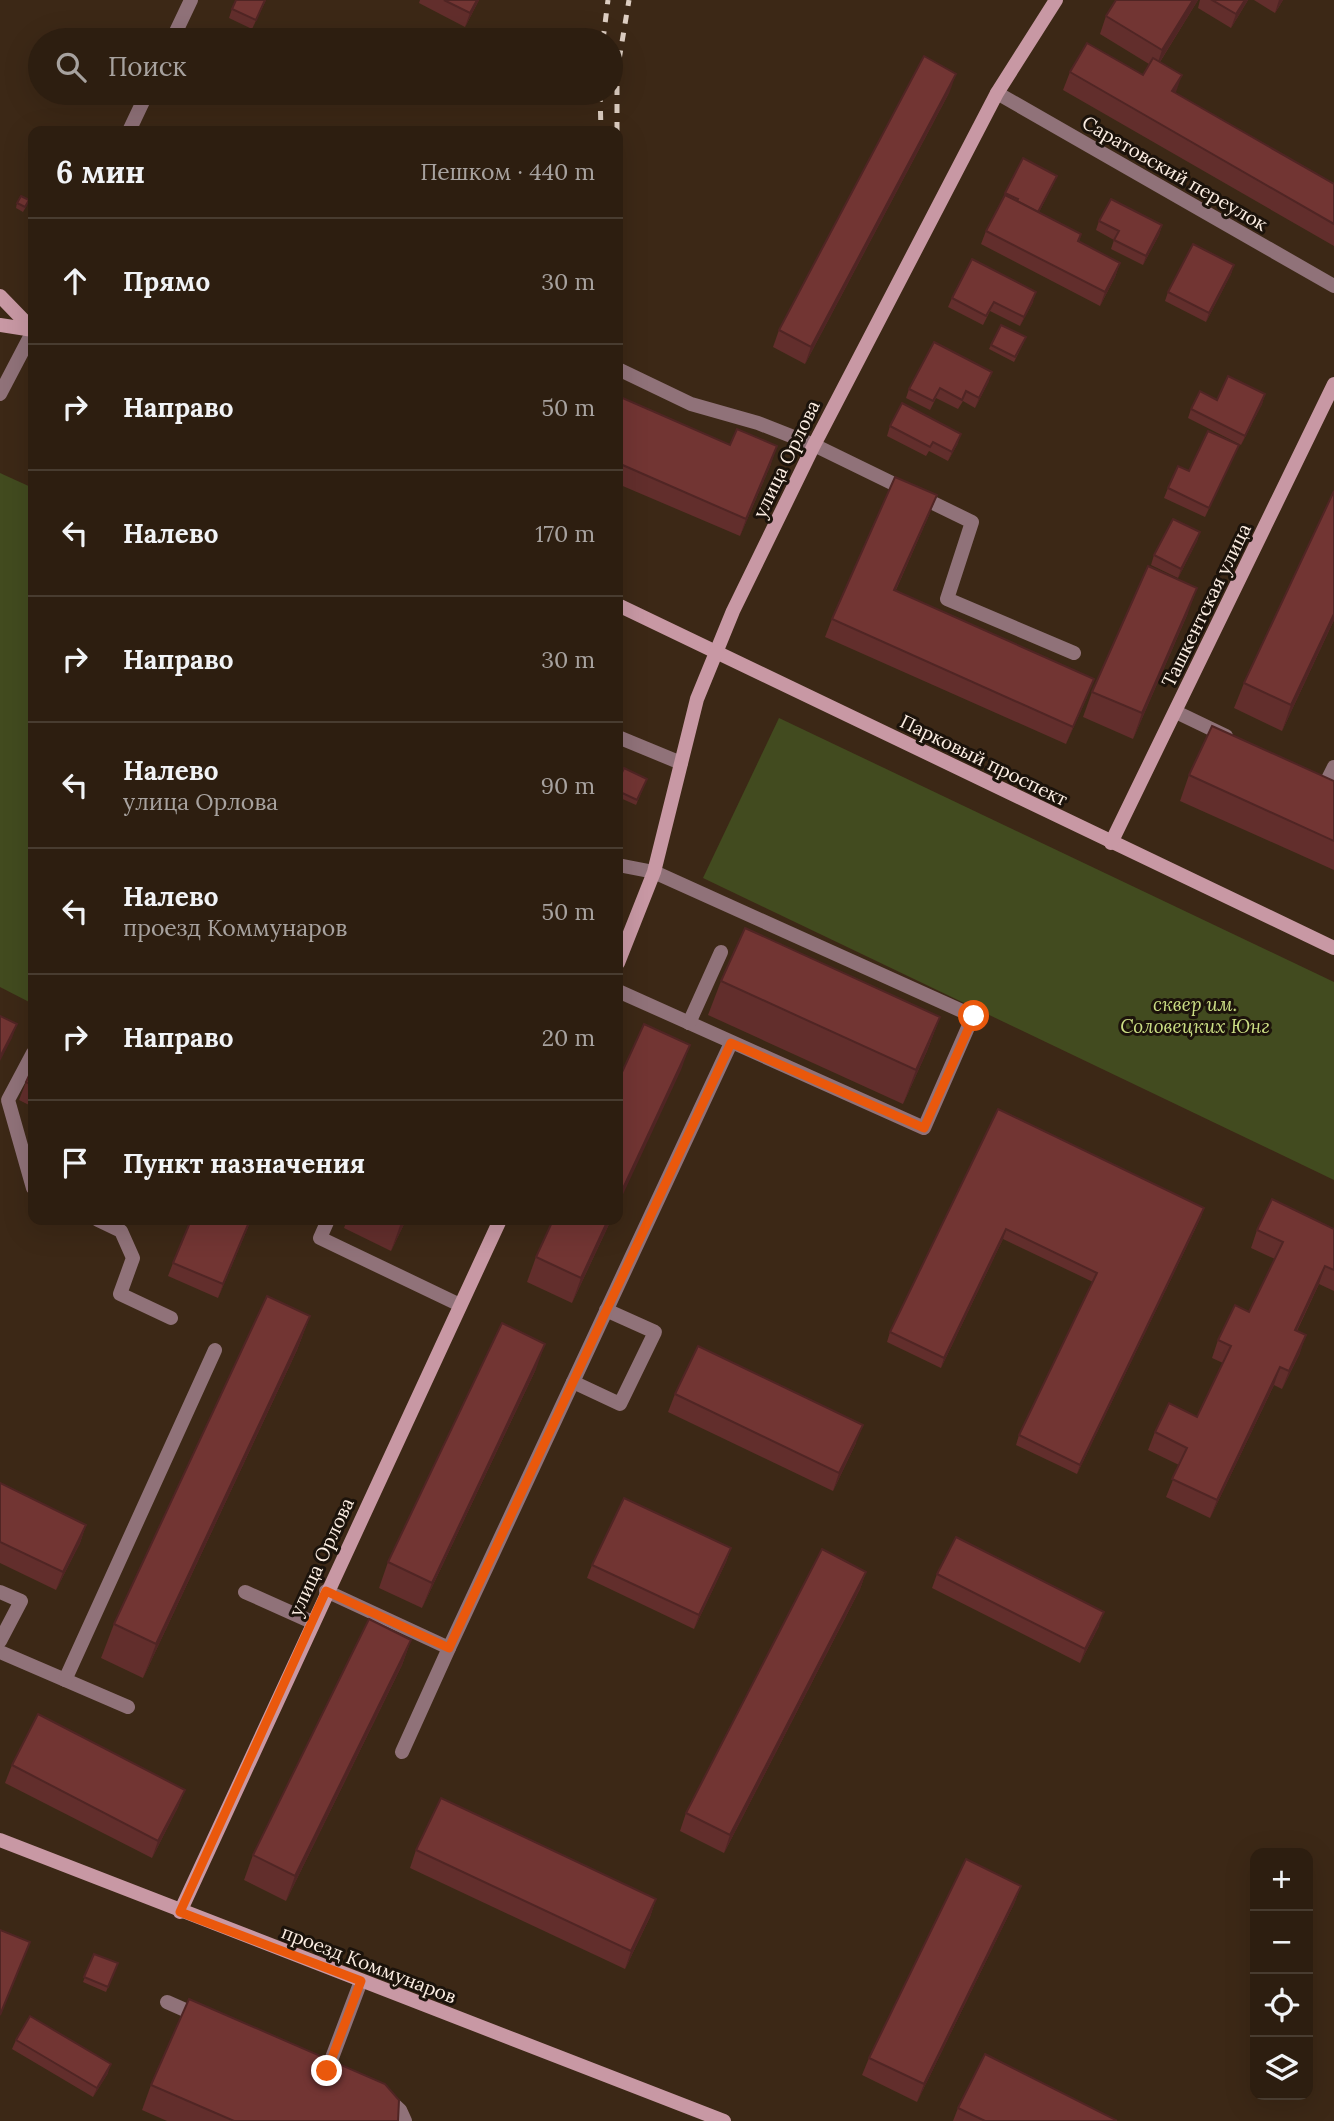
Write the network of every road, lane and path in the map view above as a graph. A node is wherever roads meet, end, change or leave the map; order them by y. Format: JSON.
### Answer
{"nodes":[{"id":1,"x":191,"y":0,"type":"edge"},
{"id":2,"x":1056,"y":0,"type":"edge"},
{"id":3,"x":178,"y":28,"type":"edge"},
{"id":4,"x":997,"y":93,"type":"junction"},
{"id":5,"x":141,"y":105,"type":"edge"},
{"id":6,"x":131,"y":126,"type":"edge"},
{"id":7,"x":1334,"y":286,"type":"edge"},
{"id":8,"x":0,"y":296,"type":"edge"},
{"id":9,"x":0,"y":325,"type":"edge"},
{"id":10,"x":28,"y":325,"type":"edge"},
{"id":11,"x":28,"y":329,"type":"edge"},
{"id":12,"x":28,"y":340,"type":"edge"},
{"id":13,"x":623,"y":371,"type":"edge"},
{"id":14,"x":1334,"y":384,"type":"edge"},
{"id":15,"x":0,"y":394,"type":"edge"},
{"id":16,"x":814,"y":445,"type":"junction"},
{"id":17,"x":623,"y":608,"type":"edge"},
{"id":18,"x":715,"y":651,"type":"junction"},
{"id":19,"x":1074,"y":653,"type":"dead end"},
{"id":20,"x":1176,"y":712,"type":"junction"},
{"id":21,"x":623,"y":739,"type":"edge"},
{"id":22,"x":1240,"y":743,"type":"edge"},
{"id":23,"x":681,"y":764,"type":"junction"},
{"id":24,"x":1334,"y":767,"type":"edge"},
{"id":25,"x":1325,"y":783,"type":"edge"},
{"id":26,"x":1111,"y":843,"type":"junction"},
{"id":27,"x":623,"y":866,"type":"edge"},
{"id":28,"x":654,"y":872,"type":"junction"},
{"id":29,"x":1334,"y":948,"type":"edge"},
{"id":30,"x":623,"y":950,"type":"edge"},
{"id":31,"x":721,"y":951,"type":"dead end"},
{"id":32,"x":623,"y":993,"type":"edge"},
{"id":33,"x":689,"y":1023,"type":"junction"},
{"id":34,"x":731,"y":1043,"type":"junction"},
{"id":35,"x":28,"y":1062,"type":"edge"},
{"id":36,"x":28,"y":1170,"type":"edge"},
{"id":37,"x":108,"y":1225,"type":"edge"},
{"id":38,"x":326,"y":1225,"type":"edge"},
{"id":39,"x":498,"y":1225,"type":"edge"},
{"id":40,"x":460,"y":1305,"type":"junction"},
{"id":41,"x":607,"y":1310,"type":"junction"},
{"id":42,"x":171,"y":1318,"type":"dead end"},
{"id":43,"x":215,"y":1350,"type":"dead end"},
{"id":44,"x":573,"y":1382,"type":"junction"},
{"id":45,"x":326,"y":1591,"type":"junction"},
{"id":46,"x":0,"y":1592,"type":"edge"},
{"id":47,"x":245,"y":1592,"type":"dead end"},
{"id":48,"x":312,"y":1622,"type":"junction"},
{"id":49,"x":0,"y":1640,"type":"edge"},
{"id":50,"x":449,"y":1648,"type":"junction"},
{"id":51,"x":0,"y":1652,"type":"edge"},
{"id":52,"x":65,"y":1680,"type":"junction"},
{"id":53,"x":128,"y":1707,"type":"dead end"},
{"id":54,"x":401,"y":1752,"type":"dead end"},
{"id":55,"x":0,"y":1840,"type":"edge"},
{"id":56,"x":180,"y":1912,"type":"junction"},
{"id":57,"x":361,"y":1981,"type":"junction"},
{"id":58,"x":167,"y":2002,"type":"dead end"},
{"id":59,"x":216,"y":2023,"type":"edge"},
{"id":60,"x":327,"y":2071,"type":"edge"},
{"id":61,"x":373,"y":2091,"type":"edge"},
{"id":62,"x":405,"y":2121,"type":"edge"},
{"id":63,"x":724,"y":2121,"type":"edge"}],
"edges":[{"from":1,"to":3,"type":"street"},
{"from":2,"to":4,"type":"street","name":"улица Орлова"},
{"from":4,"to":7,"type":"street","name":"Саратовский переулок"},
{"from":4,"to":16,"type":"street","name":"улица Орлова"},
{"from":5,"to":6,"type":"street"},
{"from":8,"to":10,"type":"street"},
{"from":9,"to":11,"type":"street"},
{"from":12,"to":15,"type":"street"},
{"from":13,"to":16,"type":"street"},
{"from":14,"to":20,"type":"street","name":"Ташкентская улица"},
{"from":16,"to":18,"type":"street","name":"улица Орлова"},
{"from":16,"to":19,"type":"street"},
{"from":17,"to":18,"type":"street","name":"Парковый проспект"},
{"from":18,"to":23,"type":"street","name":"улица Орлова"},
{"from":18,"to":26,"type":"street","name":"Парковый проспект"},
{"from":20,"to":22,"type":"street"},
{"from":20,"to":26,"type":"street","name":"Ташкентская улица"},
{"from":21,"to":23,"type":"street"},
{"from":23,"to":28,"type":"street","name":"улица Орлова"},
{"from":24,"to":25,"type":"street"},
{"from":26,"to":29,"type":"street","name":"Парковый проспект"},
{"from":27,"to":28,"type":"street"},
{"from":28,"to":30,"type":"street","name":"улица Орлова"},
{"from":28,"to":34,"type":"street"},
{"from":31,"to":33,"type":"street"},
{"from":32,"to":33,"type":"street"},
{"from":33,"to":34,"type":"street"},
{"from":34,"to":41,"type":"street"},
{"from":35,"to":36,"type":"street"},
{"from":37,"to":42,"type":"street"},
{"from":38,"to":40,"type":"street"},
{"from":39,"to":40,"type":"street","name":"улица Орлова"},
{"from":40,"to":45,"type":"street","name":"улица Орлова"},
{"from":41,"to":44,"type":"street"},
{"from":41,"to":44,"type":"street"},
{"from":43,"to":52,"type":"street"},
{"from":44,"to":50,"type":"street"},
{"from":45,"to":48,"type":"street","name":"улица Орлова"},
{"from":45,"to":50,"type":"street"},
{"from":46,"to":49,"type":"street"},
{"from":47,"to":48,"type":"street"},
{"from":48,"to":56,"type":"street","name":"улица Орлова"},
{"from":50,"to":54,"type":"street"},
{"from":51,"to":52,"type":"street"},
{"from":52,"to":53,"type":"street"},
{"from":55,"to":56,"type":"street","name":"проезд Коммунаров"},
{"from":56,"to":57,"type":"street","name":"проезд Коммунаров"},
{"from":57,"to":60,"type":"street"},
{"from":57,"to":63,"type":"street","name":"проезд Коммунаров"},
{"from":58,"to":59,"type":"street"},
{"from":61,"to":62,"type":"street"}]}
